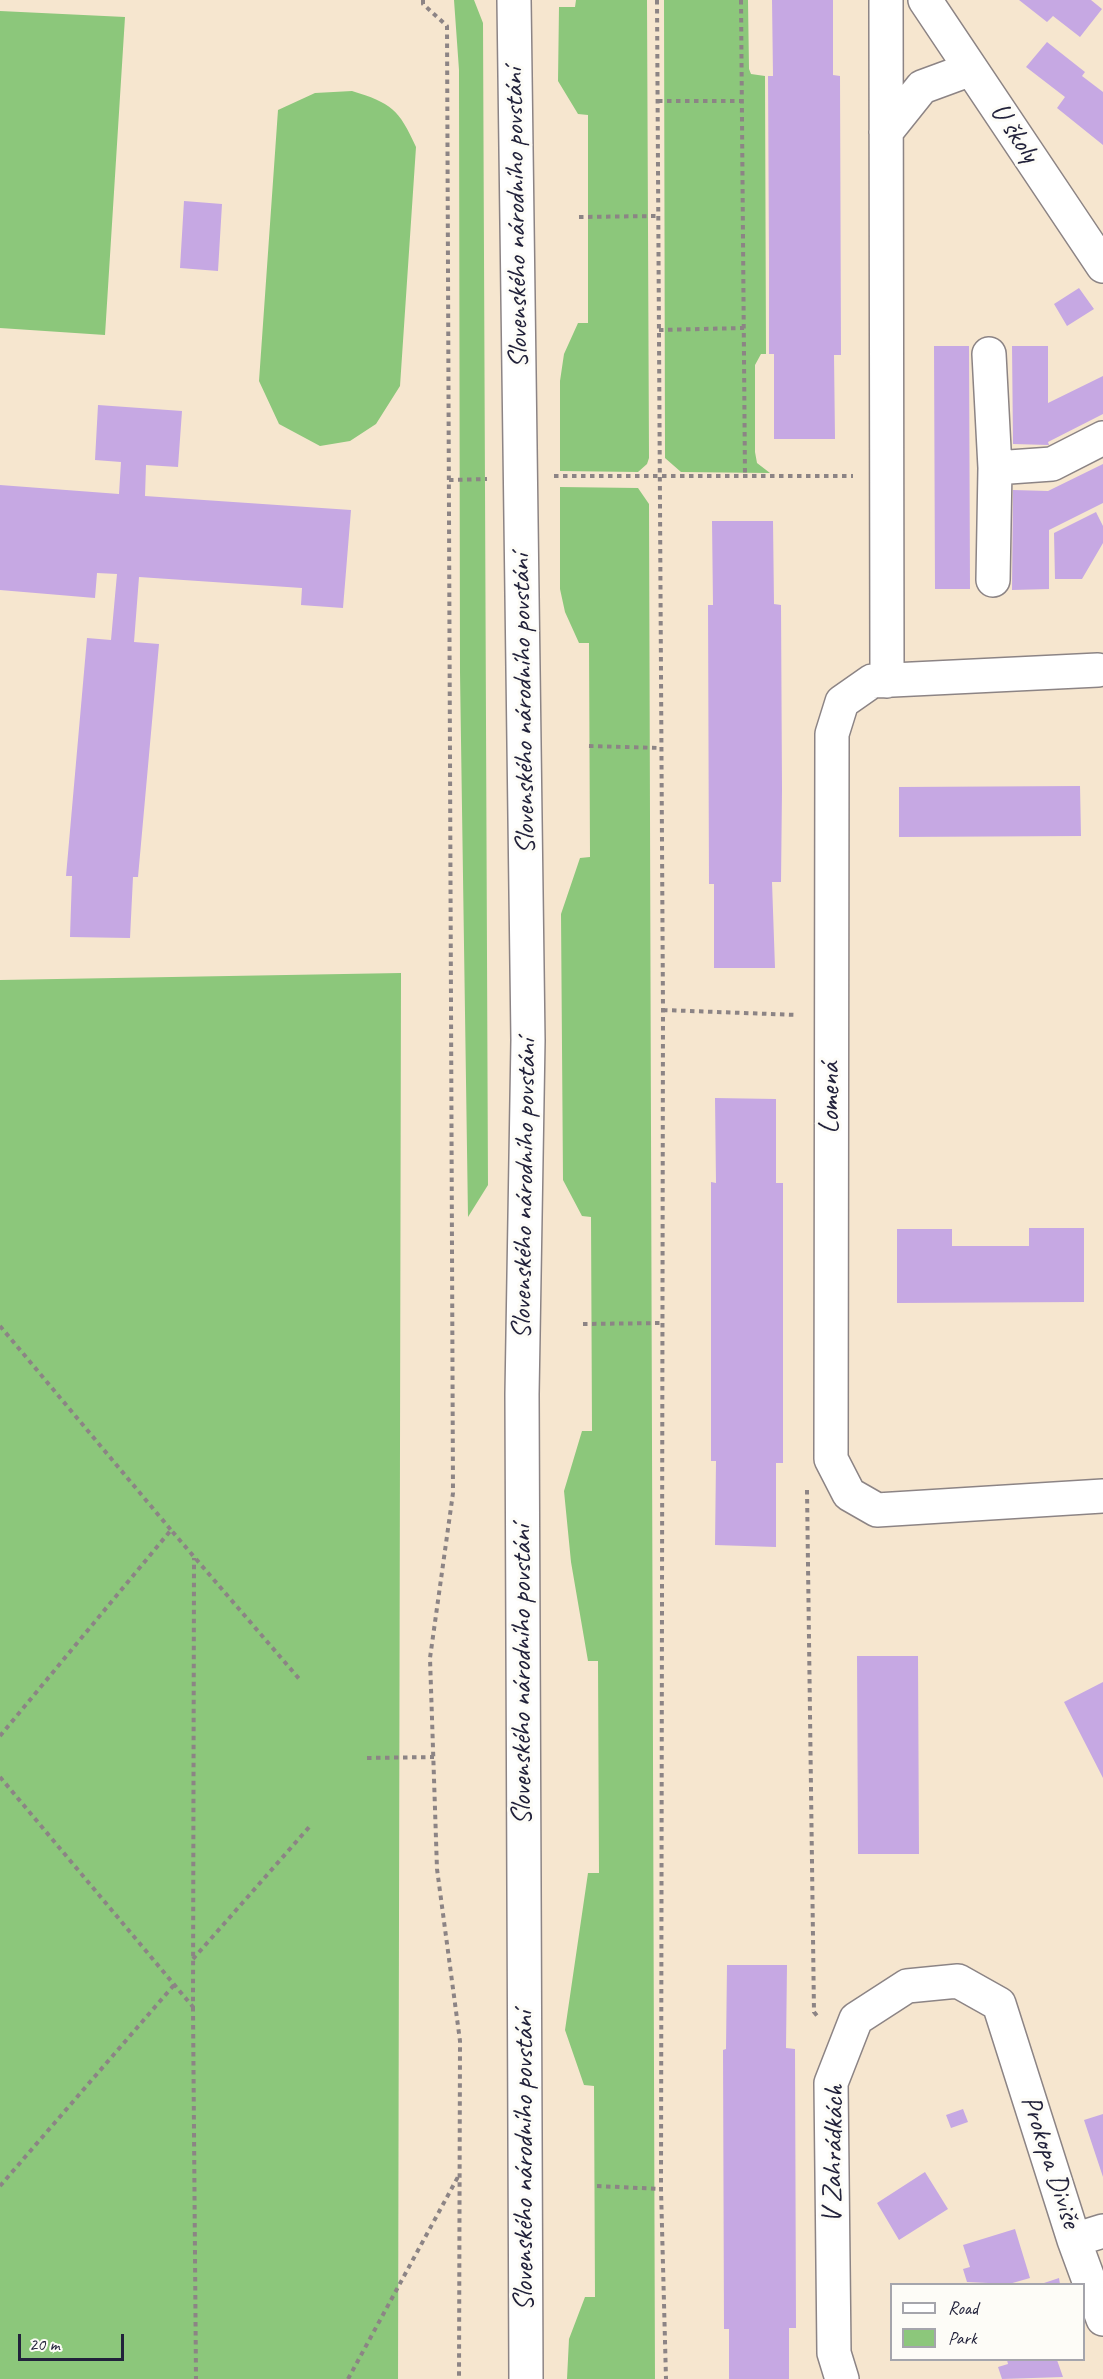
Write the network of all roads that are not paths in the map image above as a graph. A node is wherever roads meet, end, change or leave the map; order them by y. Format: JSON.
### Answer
{"nodes":[{"id":1,"x":514,"y":0,"type":"edge"},
{"id":2,"x":886,"y":0,"type":"edge"},
{"id":3,"x":926,"y":0,"type":"edge"},
{"id":4,"x":971,"y":69,"type":"junction"},
{"id":5,"x":886,"y":132,"type":"junction"},
{"id":6,"x":1103,"y":266,"type":"edge"},
{"id":7,"x":989,"y":354,"type":"dead end"},
{"id":8,"x":1103,"y":438,"type":"edge"},
{"id":9,"x":995,"y":468,"type":"junction"},
{"id":10,"x":993,"y":580,"type":"dead end"},
{"id":11,"x":1101,"y":664,"type":"edge"},
{"id":12,"x":887,"y":681,"type":"junction"},
{"id":13,"x":1103,"y":1496,"type":"edge"},
{"id":14,"x":999,"y":2004,"type":"joint"},
{"id":15,"x":1089,"y":2236,"type":"edge"},
{"id":16,"x":1103,"y":2319,"type":"edge"},
{"id":17,"x":526,"y":2379,"type":"edge"},
{"id":18,"x":842,"y":2379,"type":"edge"}],
"edges":[{"from":1,"to":17,"type":"street","name":"Slovenského národního povstání"},
{"from":2,"to":5,"type":"street"},
{"from":3,"to":4,"type":"street","name":"U školy"},
{"from":4,"to":5,"type":"street"},
{"from":4,"to":6,"type":"street","name":"U školy"},
{"from":5,"to":12,"type":"street"},
{"from":7,"to":9,"type":"street"},
{"from":8,"to":9,"type":"street"},
{"from":9,"to":10,"type":"street"},
{"from":11,"to":12,"type":"street","name":"Lomená"},
{"from":12,"to":13,"type":"street","name":"Lomená"},
{"from":14,"to":15,"type":"street","name":"Prokopa Diviše"},
{"from":14,"to":18,"type":"street","name":"V Zahrádkách"},
{"from":15,"to":16,"type":"street","name":"Prokopa Diviše"}]}
